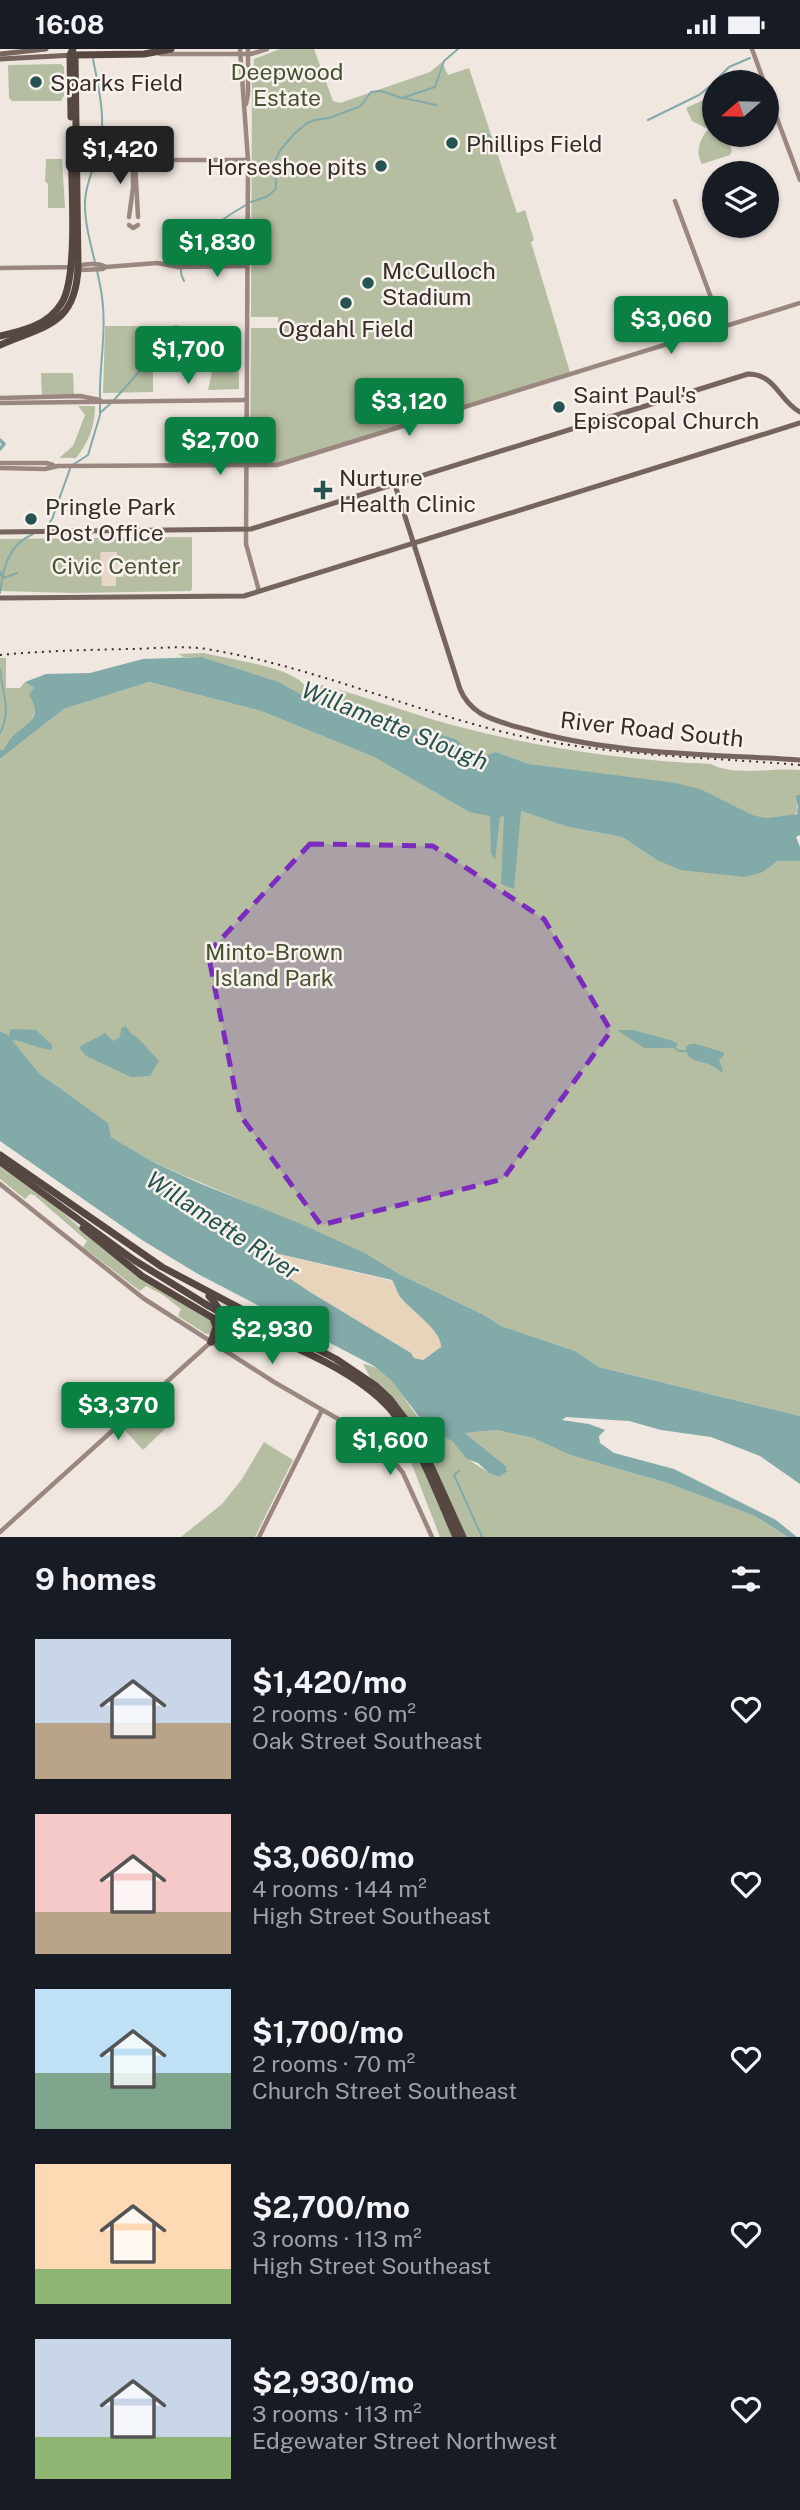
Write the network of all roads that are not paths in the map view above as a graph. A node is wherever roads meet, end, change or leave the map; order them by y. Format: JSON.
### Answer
{"nodes":[{"id":1,"x":46,"y":49,"type":"edge"},
{"id":2,"x":171,"y":49,"type":"edge"},
{"id":3,"x":267,"y":49,"type":"edge"},
{"id":4,"x":752,"y":49,"type":"edge"},
{"id":5,"x":38,"y":51,"type":"junction"},
{"id":6,"x":240,"y":51,"type":"edge"},
{"id":7,"x":248,"y":51,"type":"edge"},
{"id":8,"x":72,"y":52,"type":"edge"},
{"id":9,"x":88,"y":53,"type":"edge"},
{"id":10,"x":144,"y":54,"type":"junction"},
{"id":11,"x":0,"y":57,"type":"edge"},
{"id":12,"x":26,"y":58,"type":"junction"},
{"id":13,"x":760,"y":70,"type":"edge"},
{"id":14,"x":246,"y":106,"type":"junction"},
{"id":15,"x":779,"y":124,"type":"edge"},
{"id":16,"x":134,"y":160,"type":"junction"},
{"id":17,"x":248,"y":160,"type":"junction"},
{"id":18,"x":800,"y":180,"type":"edge"},
{"id":19,"x":675,"y":201,"type":"dead end"},
{"id":20,"x":129,"y":217,"type":"dead end"},
{"id":21,"x":138,"y":217,"type":"dead end"},
{"id":22,"x":129,"y":225,"type":"dead end"},
{"id":23,"x":138,"y":225,"type":"dead end"},
{"id":24,"x":247,"y":266,"type":"junction"},
{"id":25,"x":80,"y":267,"type":"junction"},
{"id":26,"x":0,"y":268,"type":"edge"},
{"id":27,"x":800,"y":303,"type":"edge"},
{"id":28,"x":722,"y":327,"type":"junction"},
{"id":29,"x":0,"y":336,"type":"edge"},
{"id":30,"x":0,"y":345,"type":"edge"},
{"id":31,"x":246,"y":400,"type":"junction"},
{"id":32,"x":0,"y":401,"type":"edge"},
{"id":33,"x":800,"y":412,"type":"edge"},
{"id":34,"x":800,"y":423,"type":"edge"},
{"id":35,"x":0,"y":463,"type":"edge"},
{"id":36,"x":57,"y":466,"type":"junction"},
{"id":37,"x":246,"y":466,"type":"junction"},
{"id":38,"x":0,"y":468,"type":"edge"},
{"id":39,"x":395,"y":485,"type":"junction"},
{"id":40,"x":246,"y":530,"type":"junction"},
{"id":41,"x":0,"y":532,"type":"edge"},
{"id":42,"x":413,"y":543,"type":"junction"},
{"id":43,"x":259,"y":591,"type":"junction"},
{"id":44,"x":0,"y":598,"type":"edge"},
{"id":45,"x":800,"y":760,"type":"edge"},
{"id":46,"x":0,"y":1156,"type":"edge"},
{"id":47,"x":0,"y":1162,"type":"edge"},
{"id":48,"x":0,"y":1184,"type":"edge"},
{"id":49,"x":65,"y":1210,"type":"junction"},
{"id":50,"x":198,"y":1287,"type":"junction"},
{"id":51,"x":211,"y":1342,"type":"junction"},
{"id":52,"x":322,"y":1410,"type":"junction"},
{"id":53,"x":0,"y":1532,"type":"edge"},
{"id":54,"x":259,"y":1537,"type":"edge"},
{"id":55,"x":432,"y":1537,"type":"edge"},
{"id":56,"x":456,"y":1537,"type":"edge"},
{"id":57,"x":463,"y":1537,"type":"edge"}],
"edges":[{"from":1,"to":5,"type":"main road"},
{"from":2,"to":10,"type":"highway"},
{"from":3,"to":7,"type":"street"},
{"from":4,"to":13,"type":"street"},
{"from":5,"to":11,"type":"main road"},
{"from":5,"to":12,"type":"main road"},
{"from":6,"to":7,"type":"street"},
{"from":6,"to":10,"type":"street"},
{"from":6,"to":14,"type":"street"},
{"from":7,"to":14,"type":"street"},
{"from":8,"to":9,"type":"highway"},
{"from":8,"to":12,"type":"main road"},
{"from":8,"to":25,"type":"highway"},
{"from":9,"to":10,"type":"highway"},
{"from":11,"to":12,"type":"main road"},
{"from":14,"to":17,"type":"street"},
{"from":15,"to":18,"type":"street"},
{"from":16,"to":17,"type":"street"},
{"from":16,"to":20,"type":"street"},
{"from":16,"to":21,"type":"street"},
{"from":17,"to":24,"type":"street"},
{"from":19,"to":28,"type":"street"},
{"from":22,"to":23,"type":"street"},
{"from":24,"to":25,"type":"street"},
{"from":24,"to":31,"type":"street"},
{"from":25,"to":26,"type":"street"},
{"from":25,"to":29,"type":"highway"},
{"from":25,"to":30,"type":"highway"},
{"from":27,"to":28,"type":"street"},
{"from":28,"to":37,"type":"street"},
{"from":31,"to":32,"type":"street"},
{"from":31,"to":37,"type":"street"},
{"from":33,"to":39,"type":"main road"},
{"from":34,"to":42,"type":"main road"},
{"from":35,"to":36,"type":"street"},
{"from":36,"to":37,"type":"street"},
{"from":36,"to":38,"type":"street"},
{"from":37,"to":40,"type":"street"},
{"from":39,"to":40,"type":"main road"},
{"from":39,"to":42,"type":"main road"},
{"from":40,"to":41,"type":"main road"},
{"from":40,"to":43,"type":"street"},
{"from":42,"to":43,"type":"main road"},
{"from":42,"to":45,"type":"main road","name":"River Road South"},
{"from":43,"to":44,"type":"main road"},
{"from":46,"to":50,"type":"highway"},
{"from":47,"to":49,"type":"highway"},
{"from":48,"to":51,"type":"street"},
{"from":49,"to":51,"type":"highway"},
{"from":49,"to":56,"type":"highway","bridge":true},
{"from":50,"to":51,"type":"highway"},
{"from":50,"to":57,"type":"highway"},
{"from":51,"to":52,"type":"street"},
{"from":51,"to":53,"type":"street"},
{"from":52,"to":54,"type":"street"},
{"from":52,"to":55,"type":"street"}]}
